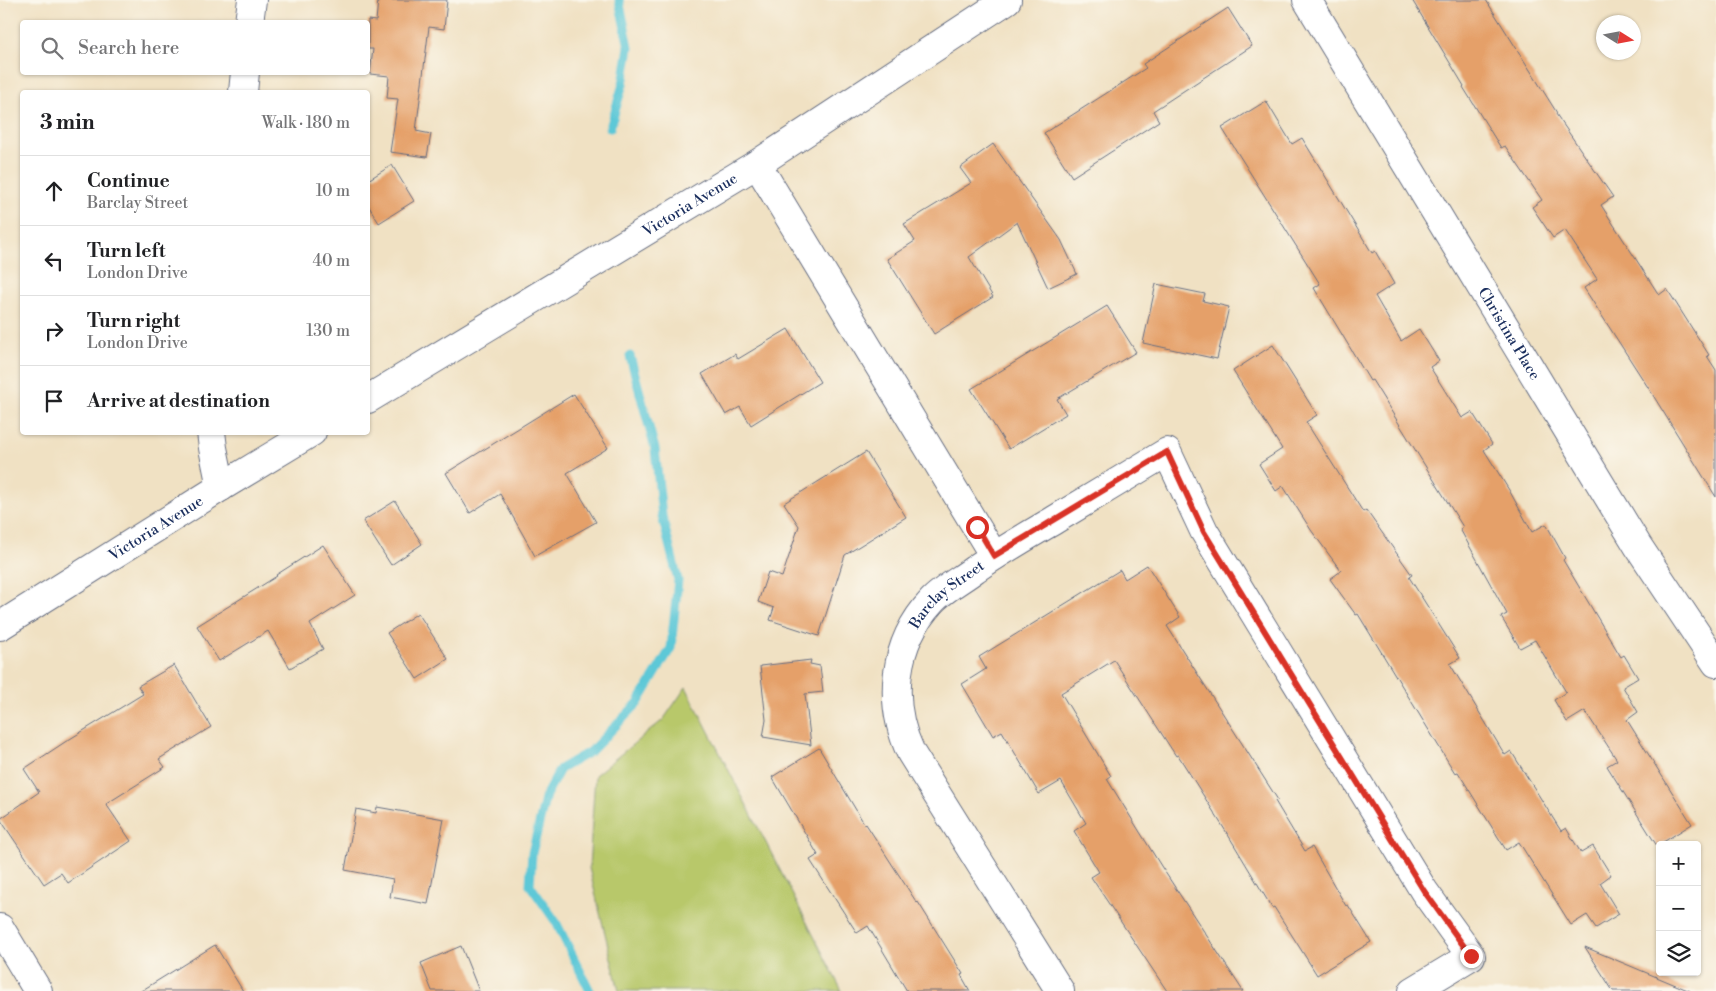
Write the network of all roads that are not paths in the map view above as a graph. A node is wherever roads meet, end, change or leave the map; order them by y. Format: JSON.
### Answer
{"nodes":[{"id":1,"x":252,"y":0,"type":"edge"},
{"id":2,"x":1007,"y":0,"type":"edge"},
{"id":3,"x":1307,"y":0,"type":"edge"},
{"id":4,"x":981,"y":8,"type":"edge"},
{"id":5,"x":249,"y":20,"type":"edge"},
{"id":6,"x":244,"y":75,"type":"edge"},
{"id":7,"x":243,"y":90,"type":"edge"},
{"id":8,"x":757,"y":164,"type":"junction"},
{"id":9,"x":370,"y":398,"type":"edge"},
{"id":10,"x":211,"y":435,"type":"edge"},
{"id":11,"x":307,"y":435,"type":"edge"},
{"id":12,"x":221,"y":487,"type":"junction"},
{"id":13,"x":994,"y":556,"type":"junction"},
{"id":14,"x":0,"y":626,"type":"edge"},
{"id":15,"x":1716,"y":663,"type":"edge"},
{"id":16,"x":0,"y":928,"type":"edge"},
{"id":17,"x":38,"y":991,"type":"edge"},
{"id":18,"x":1060,"y":991,"type":"edge"},
{"id":19,"x":1412,"y":991,"type":"edge"}],
"edges":[{"from":1,"to":5,"type":"street"},
{"from":2,"to":4,"type":"street","name":"Victoria Avenue"},
{"from":3,"to":15,"type":"street","name":"Christina Place"},
{"from":4,"to":8,"type":"street","name":"Victoria Avenue"},
{"from":6,"to":7,"type":"street"},
{"from":8,"to":9,"type":"street","name":"Victoria Avenue"},
{"from":8,"to":13,"type":"street","name":"Barclay Street"},
{"from":10,"to":12,"type":"street"},
{"from":11,"to":12,"type":"street","name":"Victoria Avenue"},
{"from":12,"to":14,"type":"street","name":"Victoria Avenue"},
{"from":13,"to":18,"type":"street","name":"Barclay Street"},
{"from":13,"to":19,"type":"street"},
{"from":16,"to":17,"type":"street"}]}
